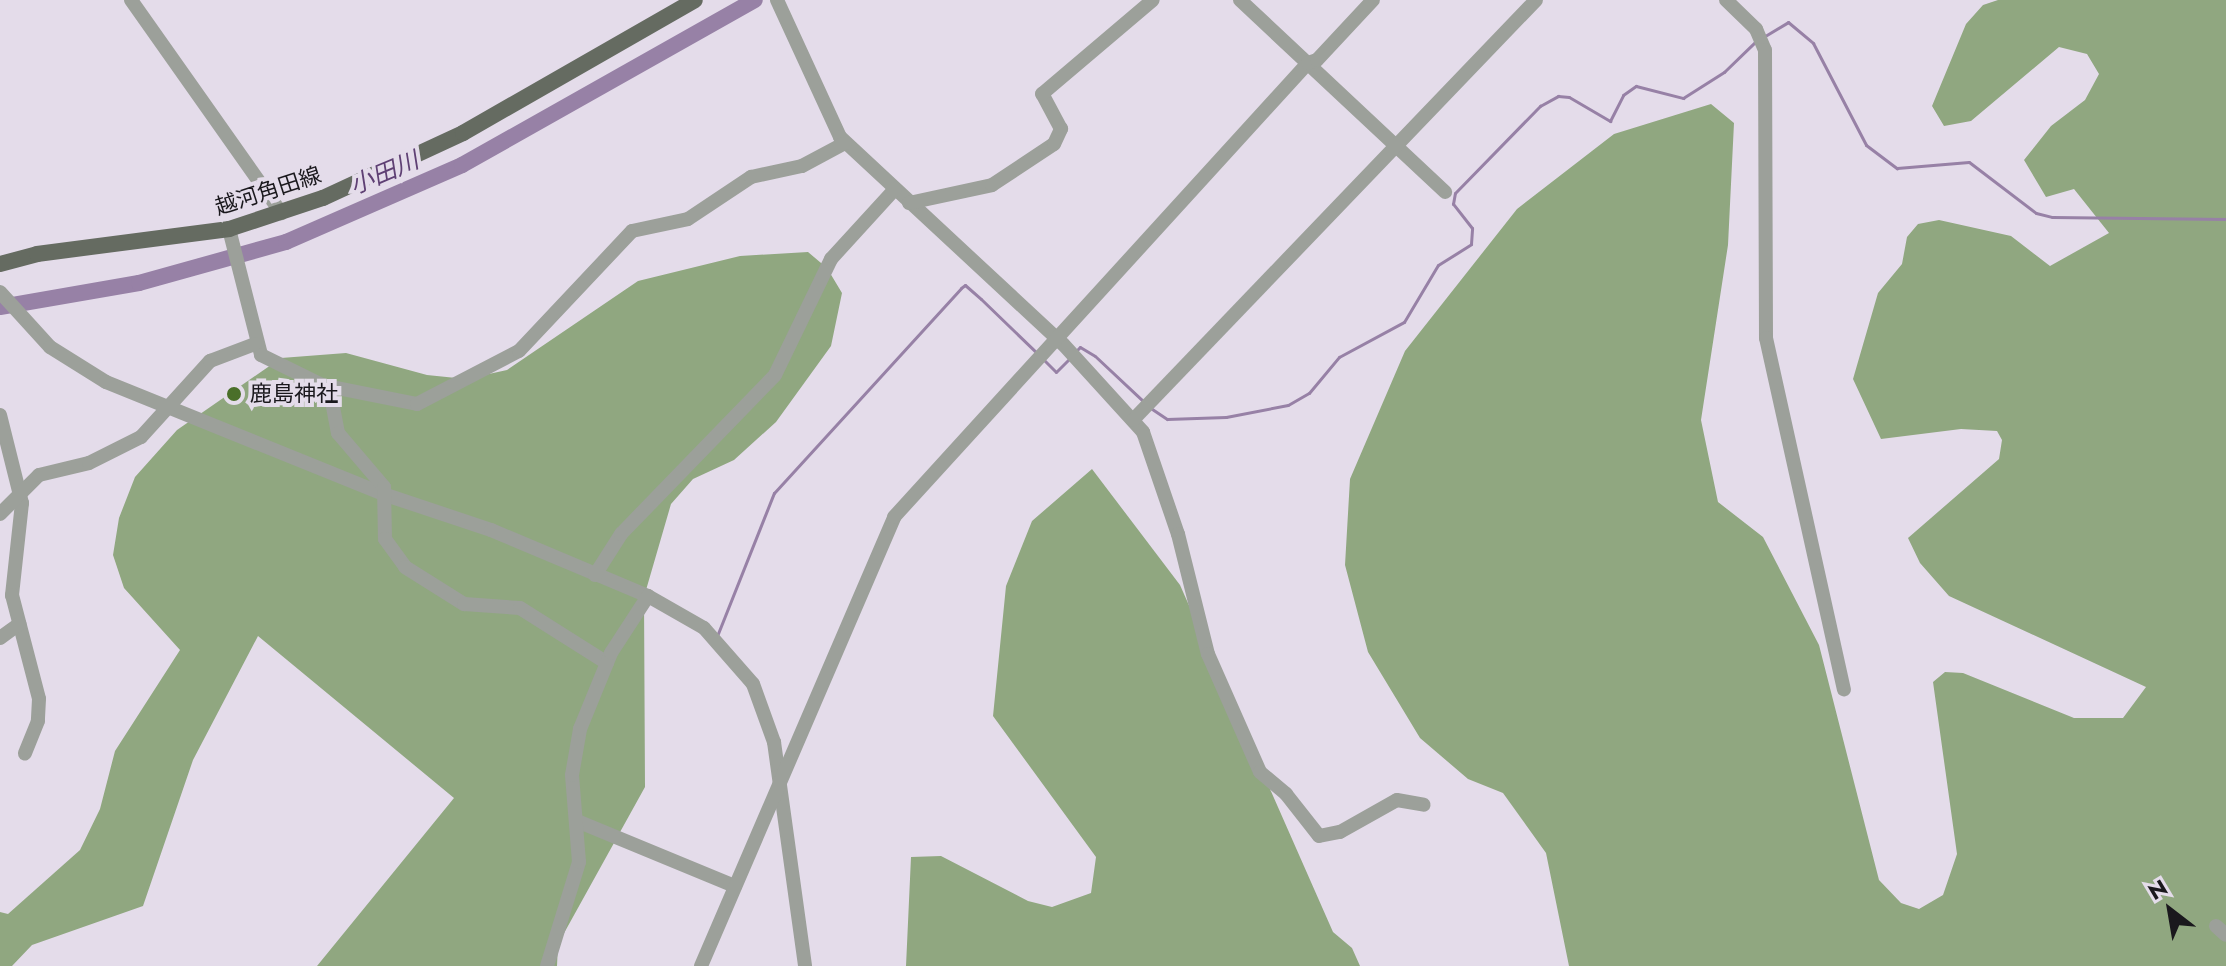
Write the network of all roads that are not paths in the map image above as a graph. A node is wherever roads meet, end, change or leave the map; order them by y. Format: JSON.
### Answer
{"nodes":[{"id":1,"x":131,"y":0,"type":"edge"},
{"id":2,"x":695,"y":0,"type":"edge"},
{"id":3,"x":777,"y":0,"type":"edge"},
{"id":4,"x":1153,"y":0,"type":"edge"},
{"id":5,"x":1240,"y":0,"type":"edge"},
{"id":6,"x":1373,"y":0,"type":"edge"},
{"id":7,"x":1536,"y":0,"type":"edge"},
{"id":8,"x":1726,"y":0,"type":"edge"},
{"id":9,"x":1308,"y":63,"type":"junction"},
{"id":10,"x":845,"y":143,"type":"junction"},
{"id":11,"x":1398,"y":146,"type":"junction"},
{"id":12,"x":895,"y":189,"type":"junction"},
{"id":13,"x":1445,"y":192,"type":"dead end"},
{"id":14,"x":909,"y":203,"type":"junction"},
{"id":15,"x":281,"y":213,"type":"junction"},
{"id":16,"x":229,"y":229,"type":"junction"},
{"id":17,"x":0,"y":264,"type":"edge"},
{"id":18,"x":0,"y":292,"type":"edge"},
{"id":19,"x":1055,"y":339,"type":"junction"},
{"id":20,"x":255,"y":344,"type":"junction"},
{"id":21,"x":329,"y":386,"type":"junction"},
{"id":22,"x":164,"y":405,"type":"junction"},
{"id":23,"x":0,"y":415,"type":"edge"},
{"id":24,"x":1133,"y":420,"type":"junction"},
{"id":25,"x":21,"y":493,"type":"junction"},
{"id":26,"x":386,"y":495,"type":"junction"},
{"id":27,"x":0,"y":514,"type":"edge"},
{"id":28,"x":595,"y":575,"type":"junction"},
{"id":29,"x":648,"y":596,"type":"junction"},
{"id":30,"x":19,"y":624,"type":"junction"},
{"id":31,"x":0,"y":638,"type":"edge"},
{"id":32,"x":607,"y":663,"type":"junction"},
{"id":33,"x":1844,"y":689,"type":"dead end"},
{"id":34,"x":25,"y":754,"type":"dead end"},
{"id":35,"x":781,"y":788,"type":"junction"},
{"id":36,"x":1424,"y":805,"type":"dead end"},
{"id":37,"x":577,"y":821,"type":"junction"},
{"id":38,"x":735,"y":886,"type":"junction"},
{"id":39,"x":547,"y":966,"type":"edge"},
{"id":40,"x":701,"y":966,"type":"edge"},
{"id":41,"x":805,"y":966,"type":"edge"}],
"edges":[{"from":1,"to":15,"type":"street"},
{"from":2,"to":15,"type":"main road","name":"越河角田線"},
{"from":3,"to":10,"type":"street"},
{"from":4,"to":14,"type":"street"},
{"from":5,"to":9,"type":"street"},
{"from":6,"to":9,"type":"street"},
{"from":7,"to":11,"type":"street"},
{"from":8,"to":33,"type":"street"},
{"from":9,"to":11,"type":"street"},
{"from":9,"to":19,"type":"street"},
{"from":10,"to":12,"type":"street"},
{"from":10,"to":21,"type":"street"},
{"from":11,"to":13,"type":"street"},
{"from":11,"to":24,"type":"street"},
{"from":12,"to":14,"type":"street"},
{"from":12,"to":28,"type":"street"},
{"from":14,"to":19,"type":"street"},
{"from":15,"to":16,"type":"main road","name":"越河角田線"},
{"from":16,"to":17,"type":"main road","name":"越河角田線"},
{"from":16,"to":20,"type":"street"},
{"from":18,"to":22,"type":"street"},
{"from":19,"to":24,"type":"street"},
{"from":19,"to":35,"type":"street"},
{"from":20,"to":21,"type":"street"},
{"from":20,"to":22,"type":"street"},
{"from":21,"to":26,"type":"street"},
{"from":22,"to":25,"type":"street"},
{"from":22,"to":26,"type":"street"},
{"from":23,"to":25,"type":"street"},
{"from":24,"to":36,"type":"street"},
{"from":25,"to":27,"type":"street"},
{"from":25,"to":30,"type":"street"},
{"from":26,"to":28,"type":"street"},
{"from":26,"to":32,"type":"street"},
{"from":28,"to":29,"type":"street"},
{"from":29,"to":32,"type":"street"},
{"from":29,"to":35,"type":"street"},
{"from":30,"to":31,"type":"street"},
{"from":30,"to":34,"type":"street"},
{"from":32,"to":37,"type":"street"},
{"from":35,"to":38,"type":"street"},
{"from":35,"to":41,"type":"street"},
{"from":37,"to":38,"type":"street"},
{"from":37,"to":39,"type":"street"},
{"from":38,"to":40,"type":"street"}]}
